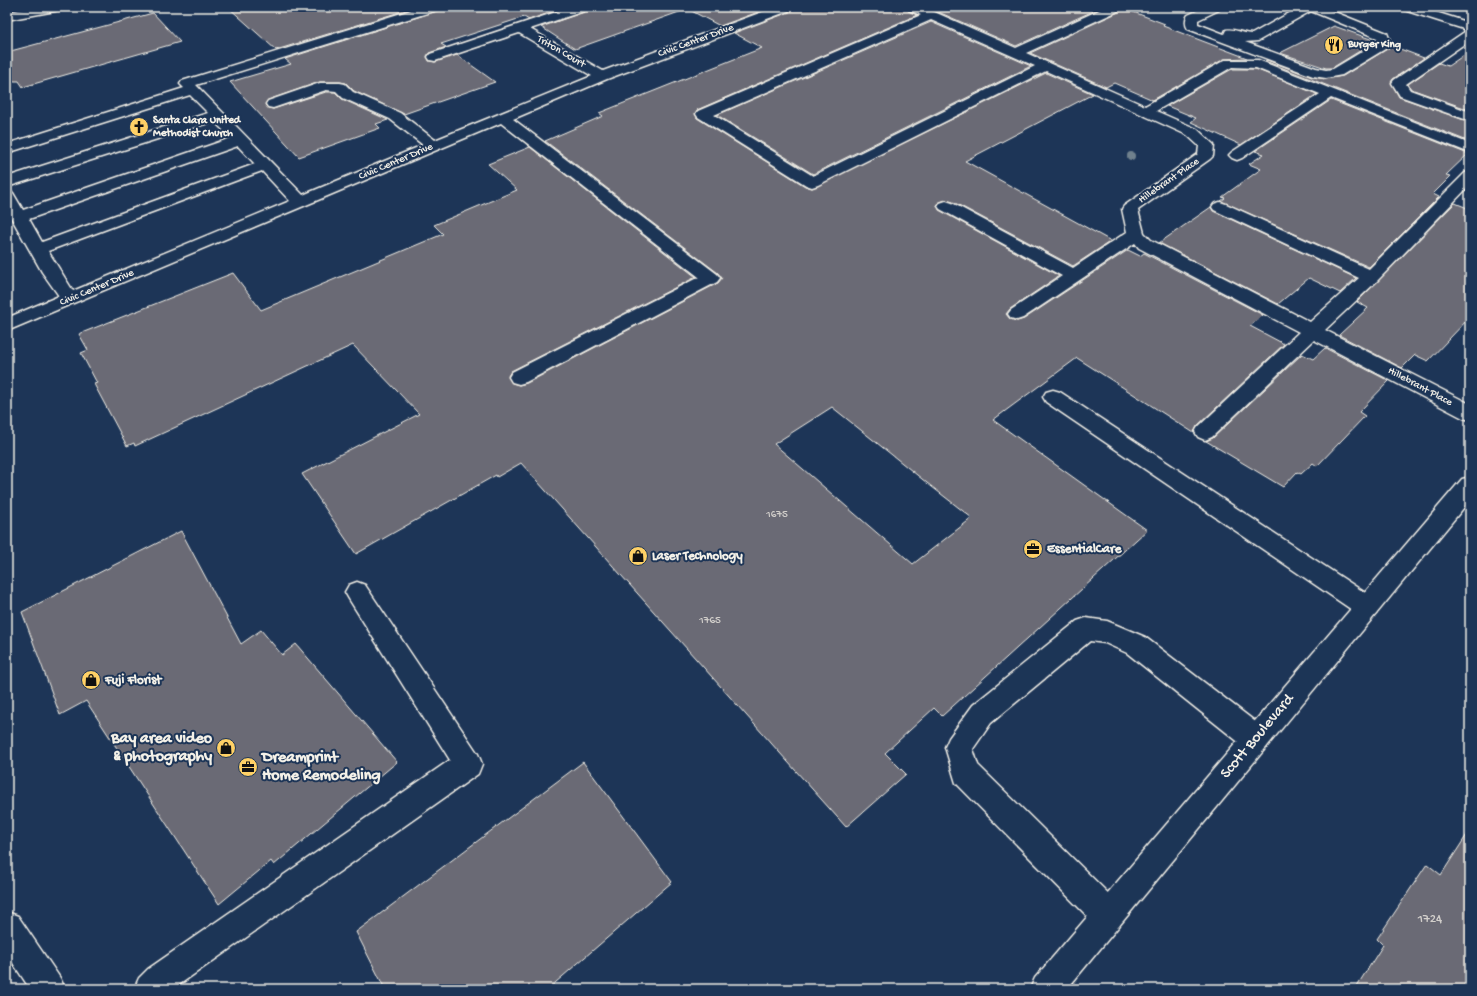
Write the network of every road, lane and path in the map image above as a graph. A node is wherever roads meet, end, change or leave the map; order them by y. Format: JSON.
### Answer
{"nodes":[{"id":1,"x":55,"y":7,"type":"edge"},
{"id":2,"x":433,"y":7,"type":"edge"},
{"id":3,"x":584,"y":7,"type":"edge"},
{"id":4,"x":787,"y":7,"type":"edge"},
{"id":5,"x":913,"y":7,"type":"edge"},
{"id":6,"x":1116,"y":7,"type":"edge"},
{"id":7,"x":1215,"y":7,"type":"edge"},
{"id":8,"x":1228,"y":7,"type":"edge"},
{"id":9,"x":1310,"y":7,"type":"edge"},
{"id":10,"x":1408,"y":7,"type":"edge"},
{"id":11,"x":930,"y":15,"type":"junction"},
{"id":12,"x":7,"y":16,"type":"edge"},
{"id":13,"x":1470,"y":27,"type":"edge"},
{"id":14,"x":520,"y":28,"type":"junction"},
{"id":15,"x":1470,"y":34,"type":"edge"},
{"id":16,"x":1016,"y":53,"type":"junction"},
{"id":17,"x":435,"y":57,"type":"dead end"},
{"id":18,"x":1046,"y":66,"type":"junction"},
{"id":19,"x":602,"y":76,"type":"junction"},
{"id":20,"x":193,"y":90,"type":"junction"},
{"id":21,"x":1330,"y":93,"type":"junction"},
{"id":22,"x":273,"y":104,"type":"dead end"},
{"id":23,"x":1146,"y":111,"type":"junction"},
{"id":24,"x":216,"y":115,"type":"junction"},
{"id":25,"x":1470,"y":117,"type":"edge"},
{"id":26,"x":503,"y":118,"type":"junction"},
{"id":27,"x":241,"y":140,"type":"junction"},
{"id":28,"x":434,"y":147,"type":"junction"},
{"id":29,"x":7,"y":149,"type":"edge"},
{"id":30,"x":1470,"y":149,"type":"edge"},
{"id":31,"x":1237,"y":155,"type":"dead end"},
{"id":32,"x":265,"y":165,"type":"junction"},
{"id":33,"x":1470,"y":176,"type":"edge"},
{"id":34,"x":7,"y":182,"type":"edge"},
{"id":35,"x":7,"y":196,"type":"edge"},
{"id":36,"x":300,"y":202,"type":"junction"},
{"id":37,"x":946,"y":206,"type":"dead end"},
{"id":38,"x":1220,"y":207,"type":"dead end"},
{"id":39,"x":19,"y":217,"type":"junction"},
{"id":40,"x":1136,"y":234,"type":"junction"},
{"id":41,"x":38,"y":249,"type":"junction"},
{"id":42,"x":1073,"y":275,"type":"junction"},
{"id":43,"x":1371,"y":278,"type":"junction"},
{"id":44,"x":70,"y":299,"type":"junction"},
{"id":45,"x":1017,"y":314,"type":"dead end"},
{"id":46,"x":7,"y":325,"type":"edge"},
{"id":47,"x":1312,"y":331,"type":"junction"},
{"id":48,"x":519,"y":377,"type":"dead end"},
{"id":49,"x":1053,"y":397,"type":"dead end"},
{"id":50,"x":1470,"y":413,"type":"edge"},
{"id":51,"x":1205,"y":432,"type":"dead end"},
{"id":52,"x":1470,"y":485,"type":"edge"},
{"id":53,"x":357,"y":592,"type":"dead end"},
{"id":54,"x":1367,"y":607,"type":"junction"},
{"id":55,"x":1256,"y":739,"type":"junction"},
{"id":56,"x":1108,"y":915,"type":"junction"},
{"id":57,"x":7,"y":927,"type":"edge"},
{"id":58,"x":49,"y":989,"type":"edge"},
{"id":59,"x":150,"y":989,"type":"edge"},
{"id":60,"x":1046,"y":989,"type":"edge"}],
"edges":[{"from":1,"to":12,"type":"street"},
{"from":2,"to":20,"type":"street"},
{"from":3,"to":14,"type":"street","name":"Triton Court"},
{"from":4,"to":19,"type":"street","name":"Civic Center Drive"},
{"from":5,"to":11,"type":"street","name":"Hillebrant Place"},
{"from":6,"to":16,"type":"street"},
{"from":7,"to":9,"type":"street"},
{"from":8,"to":9,"type":"street"},
{"from":10,"to":13,"type":"street"},
{"from":11,"to":16,"type":"street","name":"Hillebrant Place"},
{"from":11,"to":18,"type":"street"},
{"from":14,"to":17,"type":"street","name":"Triton Court"},
{"from":14,"to":19,"type":"street","name":"Triton Court"},
{"from":15,"to":25,"type":"street"},
{"from":16,"to":18,"type":"street","name":"Hillebrant Place"},
{"from":18,"to":23,"type":"street","name":"Hillebrant Place"},
{"from":19,"to":26,"type":"street","name":"Civic Center Drive"},
{"from":20,"to":24,"type":"street"},
{"from":20,"to":29,"type":"street"},
{"from":21,"to":23,"type":"street"},
{"from":21,"to":30,"type":"street"},
{"from":21,"to":31,"type":"street"},
{"from":22,"to":28,"type":"street"},
{"from":23,"to":40,"type":"street","name":"Hillebrant Place"},
{"from":24,"to":27,"type":"street"},
{"from":24,"to":34,"type":"street"},
{"from":26,"to":28,"type":"street","name":"Civic Center Drive"},
{"from":26,"to":48,"type":"street"},
{"from":27,"to":32,"type":"street"},
{"from":27,"to":39,"type":"street"},
{"from":28,"to":36,"type":"street","name":"Civic Center Drive"},
{"from":32,"to":36,"type":"street"},
{"from":32,"to":41,"type":"street"},
{"from":33,"to":43,"type":"street"},
{"from":35,"to":39,"type":"street"},
{"from":36,"to":44,"type":"street","name":"Civic Center Drive"},
{"from":37,"to":42,"type":"street"},
{"from":38,"to":43,"type":"street"},
{"from":39,"to":41,"type":"street"},
{"from":40,"to":42,"type":"street"},
{"from":40,"to":47,"type":"street","name":"Hillebrant Place"},
{"from":41,"to":44,"type":"street"},
{"from":42,"to":45,"type":"street"},
{"from":43,"to":47,"type":"street"},
{"from":44,"to":46,"type":"street","name":"Civic Center Drive"},
{"from":47,"to":50,"type":"street","name":"Hillebrant Place"},
{"from":47,"to":51,"type":"street"},
{"from":49,"to":54,"type":"street"},
{"from":52,"to":54,"type":"street","name":"Scott Boulevard"},
{"from":53,"to":59,"type":"street"},
{"from":54,"to":55,"type":"street","name":"Scott Boulevard"},
{"from":55,"to":56,"type":"street","name":"Scott Boulevard"},
{"from":55,"to":56,"type":"street"},
{"from":56,"to":60,"type":"street","name":"Scott Boulevard"},
{"from":57,"to":58,"type":"street"}]}
